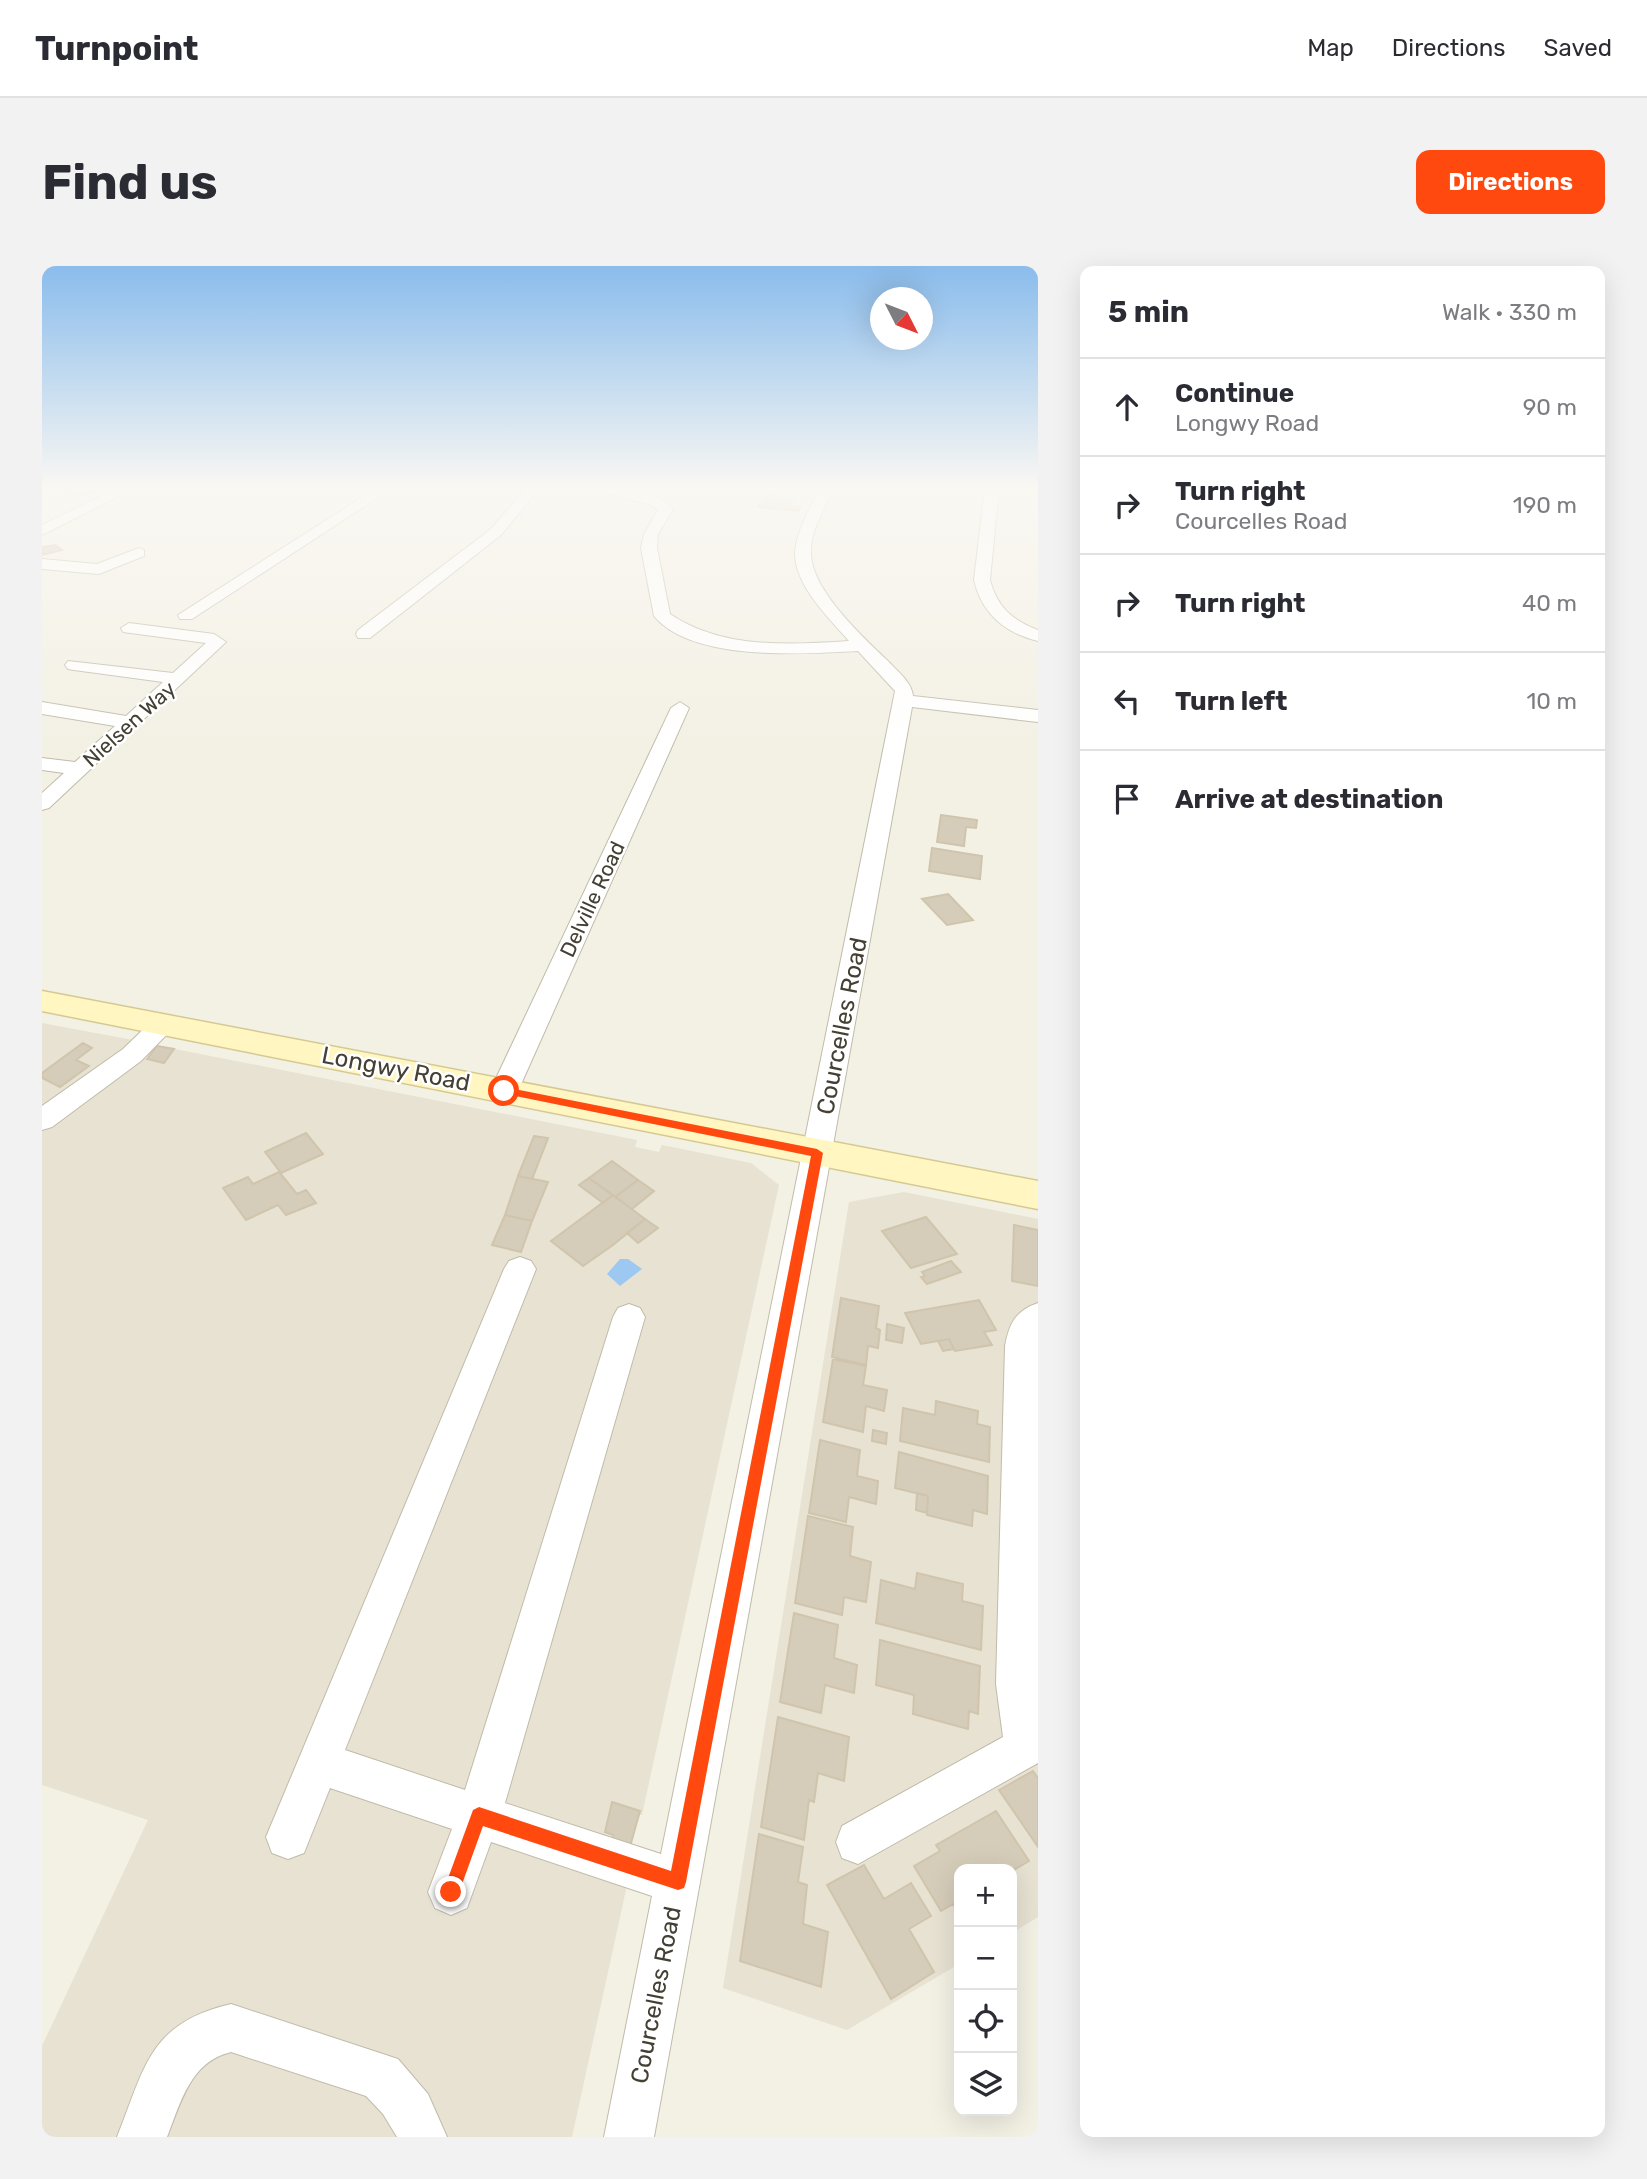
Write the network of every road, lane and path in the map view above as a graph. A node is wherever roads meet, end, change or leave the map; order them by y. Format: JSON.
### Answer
{"nodes":[{"id":1,"x":250,"y":574,"type":"edge"},
{"id":2,"x":441,"y":574,"type":"edge"},
{"id":3,"x":654,"y":574,"type":"edge"},
{"id":4,"x":807,"y":574,"type":"edge"},
{"id":5,"x":983,"y":574,"type":"edge"},
{"id":6,"x":186,"y":615,"type":"dead end"},
{"id":7,"x":129,"y":628,"type":"dead end"},
{"id":8,"x":364,"y":634,"type":"dead end"},
{"id":9,"x":1038,"y":636,"type":"edge"},
{"id":10,"x":864,"y":645,"type":"junction"},
{"id":11,"x":74,"y":665,"type":"dead end"},
{"id":12,"x":179,"y":679,"type":"junction"},
{"id":13,"x":904,"y":700,"type":"junction"},
{"id":14,"x":42,"y":708,"type":"edge"},
{"id":15,"x":680,"y":708,"type":"dead end"},
{"id":16,"x":1038,"y":716,"type":"edge"},
{"id":17,"x":131,"y":723,"type":"junction"},
{"id":18,"x":42,"y":764,"type":"edge"},
{"id":19,"x":80,"y":769,"type":"junction"},
{"id":20,"x":42,"y":804,"type":"edge"},
{"id":21,"x":42,"y":1001,"type":"edge"},
{"id":22,"x":164,"y":1024,"type":"junction"},
{"id":23,"x":504,"y":1091,"type":"junction"},
{"id":24,"x":42,"y":1120,"type":"edge"},
{"id":25,"x":817,"y":1153,"type":"junction"},
{"id":26,"x":1038,"y":1195,"type":"edge"},
{"id":27,"x":520,"y":1269,"type":"dead end"},
{"id":28,"x":1038,"y":1316,"type":"edge"},
{"id":29,"x":629,"y":1317,"type":"dead end"},
{"id":30,"x":1031,"y":1744,"type":"edge"},
{"id":31,"x":319,"y":1763,"type":"junction"},
{"id":32,"x":479,"y":1816,"type":"junction"},
{"id":33,"x":288,"y":1837,"type":"dead end"},
{"id":34,"x":858,"y":1842,"type":"dead end"},
{"id":35,"x":678,"y":1882,"type":"junction"},
{"id":36,"x":451,"y":1892,"type":"dead end"},
{"id":37,"x":142,"y":2137,"type":"edge"},
{"id":38,"x":422,"y":2137,"type":"edge"},
{"id":39,"x":629,"y":2137,"type":"edge"}],
"edges":[{"from":1,"to":6,"type":"street"},
{"from":2,"to":8,"type":"street"},
{"from":3,"to":10,"type":"street"},
{"from":4,"to":10,"type":"street"},
{"from":5,"to":9,"type":"street"},
{"from":7,"to":12,"type":"street","name":"Nielsen Way"},
{"from":10,"to":13,"type":"street"},
{"from":11,"to":12,"type":"street"},
{"from":12,"to":17,"type":"street","name":"Nielsen Way"},
{"from":13,"to":16,"type":"street"},
{"from":13,"to":25,"type":"street","name":"Courcelles Road"},
{"from":14,"to":17,"type":"street"},
{"from":15,"to":23,"type":"street","name":"Delville Road"},
{"from":17,"to":19,"type":"street","name":"Nielsen Way"},
{"from":18,"to":19,"type":"street"},
{"from":19,"to":20,"type":"street","name":"Nielsen Way"},
{"from":21,"to":22,"type":"street","name":"Longwy Road"},
{"from":22,"to":23,"type":"street","name":"Longwy Road"},
{"from":22,"to":24,"type":"street"},
{"from":23,"to":25,"type":"street","name":"Longwy Road"},
{"from":25,"to":26,"type":"street","name":"Longwy Road"},
{"from":25,"to":35,"type":"street","name":"Courcelles Road"},
{"from":27,"to":31,"type":"street"},
{"from":28,"to":30,"type":"street"},
{"from":29,"to":32,"type":"street"},
{"from":30,"to":34,"type":"street"},
{"from":31,"to":32,"type":"street"},
{"from":31,"to":33,"type":"street"},
{"from":32,"to":35,"type":"street"},
{"from":32,"to":36,"type":"street"},
{"from":35,"to":39,"type":"street","name":"Courcelles Road"},
{"from":37,"to":38,"type":"street"}]}
